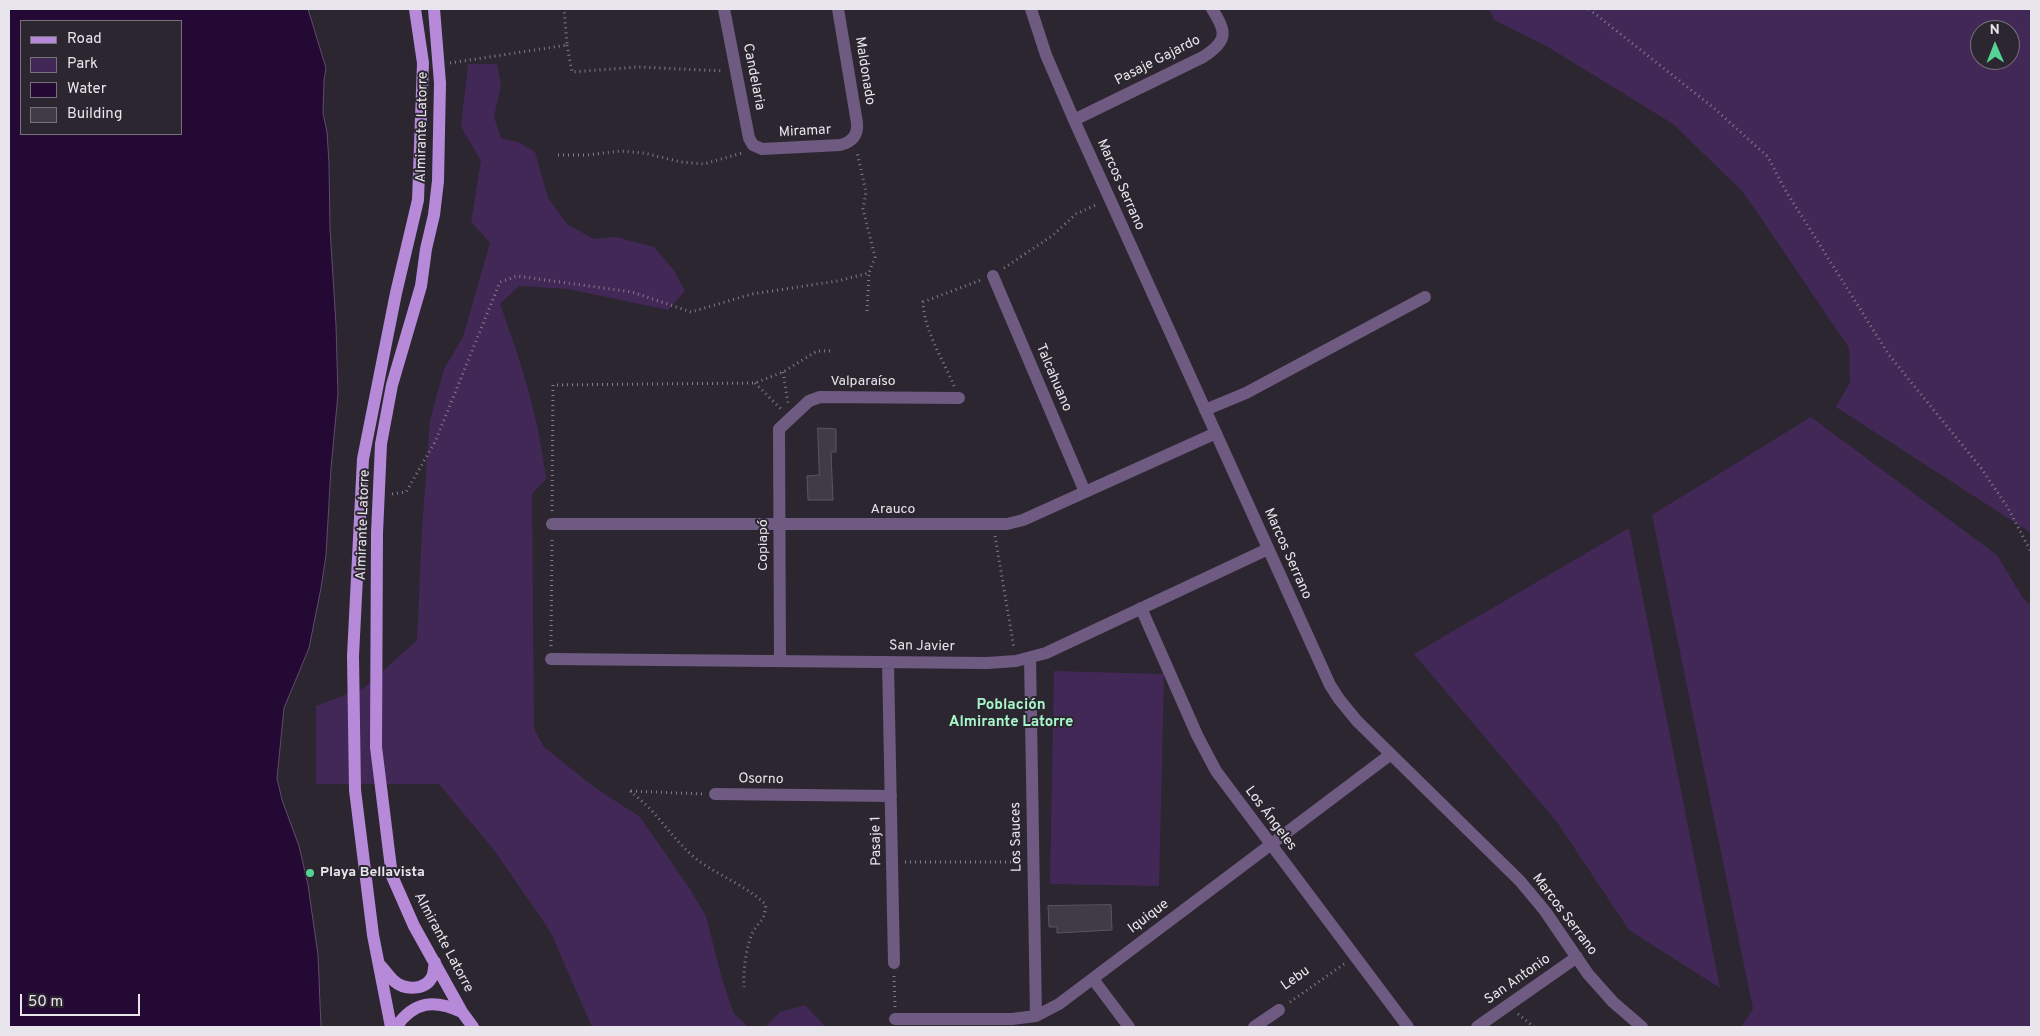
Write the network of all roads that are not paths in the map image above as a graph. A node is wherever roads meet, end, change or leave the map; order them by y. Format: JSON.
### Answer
{"nodes":[{"id":1,"x":415,"y":9,"type":"edge"},
{"id":2,"x":724,"y":9,"type":"edge"},
{"id":3,"x":838,"y":9,"type":"edge"},
{"id":4,"x":1030,"y":9,"type":"edge"},
{"id":5,"x":1212,"y":9,"type":"edge"},
{"id":6,"x":436,"y":10,"type":"edge"},
{"id":7,"x":1074,"y":120,"type":"junction"},
{"id":8,"x":854,"y":137,"type":"joint"},
{"id":9,"x":756,"y":148,"type":"joint"},
{"id":10,"x":993,"y":276,"type":"dead end"},
{"id":11,"x":1425,"y":297,"type":"dead end"},
{"id":12,"x":959,"y":398,"type":"dead end"},
{"id":13,"x":1205,"y":410,"type":"junction"},
{"id":14,"x":779,"y":429,"type":"joint"},
{"id":15,"x":1216,"y":433,"type":"junction"},
{"id":16,"x":1085,"y":492,"type":"junction"},
{"id":17,"x":552,"y":524,"type":"road end"},
{"id":18,"x":779,"y":525,"type":"junction"},
{"id":19,"x":1268,"y":549,"type":"junction"},
{"id":20,"x":1141,"y":608,"type":"junction"},
{"id":21,"x":1030,"y":658,"type":"junction"},
{"id":22,"x":551,"y":659,"type":"road end"},
{"id":23,"x":780,"y":661,"type":"junction"},
{"id":24,"x":888,"y":662,"type":"junction"},
{"id":25,"x":1391,"y":754,"type":"junction"},
{"id":26,"x":715,"y":794,"type":"road end"},
{"id":27,"x":891,"y":796,"type":"junction"},
{"id":28,"x":1271,"y":845,"type":"junction"},
{"id":29,"x":1577,"y":957,"type":"junction"},
{"id":30,"x":435,"y":962,"type":"junction"},
{"id":31,"x":894,"y":963,"type":"road end"},
{"id":32,"x":379,"y":964,"type":"junction"},
{"id":33,"x":1093,"y":978,"type":"junction"},
{"id":34,"x":1279,"y":1010,"type":"road end"},
{"id":35,"x":462,"y":1012,"type":"junction"},
{"id":36,"x":1036,"y":1016,"type":"junction"},
{"id":37,"x":895,"y":1019,"type":"road end"},
{"id":38,"x":995,"y":1023,"type":"edge"},
{"id":39,"x":391,"y":1027,"type":"edge"},
{"id":40,"x":396,"y":1027,"type":"edge"},
{"id":41,"x":473,"y":1027,"type":"edge"},
{"id":42,"x":1129,"y":1027,"type":"edge"},
{"id":43,"x":1254,"y":1027,"type":"edge"},
{"id":44,"x":1408,"y":1027,"type":"edge"},
{"id":45,"x":1477,"y":1027,"type":"edge"},
{"id":46,"x":1642,"y":1027,"type":"edge"}],
"edges":[{"from":1,"to":32,"type":"main road","name":"Almirante Latorre"},
{"from":2,"to":9,"type":"street","name":"Candelaria"},
{"from":3,"to":8,"type":"street","name":"Maldonado"},
{"from":4,"to":7,"type":"street","name":"Marcos Serrano"},
{"from":5,"to":7,"type":"street","name":"Pasaje Gajardo"},
{"from":6,"to":30,"type":"main road","name":"Almirante Latorre"},
{"from":7,"to":13,"type":"street","name":"Marcos Serrano"},
{"from":8,"to":9,"type":"street","name":"Miramar"},
{"from":10,"to":16,"type":"street","name":"Talcahuano"},
{"from":11,"to":13,"type":"street"},
{"from":12,"to":14,"type":"street","name":"Valparaíso"},
{"from":13,"to":15,"type":"street","name":"Marcos Serrano"},
{"from":14,"to":18,"type":"street","name":"Copiapó"},
{"from":15,"to":16,"type":"street","name":"Arauco"},
{"from":15,"to":19,"type":"street","name":"Marcos Serrano"},
{"from":16,"to":18,"type":"street","name":"Arauco"},
{"from":17,"to":18,"type":"street","name":"Arauco"},
{"from":18,"to":23,"type":"street","name":"Copiapó"},
{"from":19,"to":20,"type":"street","name":"San Javier"},
{"from":19,"to":25,"type":"street","name":"Marcos Serrano"},
{"from":20,"to":21,"type":"street","name":"San Javier"},
{"from":20,"to":28,"type":"street","name":"Los Ángeles"},
{"from":21,"to":24,"type":"street","name":"San Javier"},
{"from":21,"to":36,"type":"street","name":"Los Sauces"},
{"from":22,"to":23,"type":"street","name":"San Javier"},
{"from":23,"to":24,"type":"street","name":"San Javier"},
{"from":24,"to":27,"type":"street","name":"Pasaje 1"},
{"from":25,"to":28,"type":"street","name":"Iquique"},
{"from":25,"to":29,"type":"street","name":"Marcos Serrano"},
{"from":26,"to":27,"type":"street","name":"Osorno"},
{"from":27,"to":31,"type":"street","name":"Pasaje 1"},
{"from":28,"to":33,"type":"street","name":"Iquique"},
{"from":28,"to":44,"type":"street","name":"Los Ángeles"},
{"from":29,"to":45,"type":"street","name":"San Antonio"},
{"from":29,"to":46,"type":"street","name":"Marcos Serrano"},
{"from":30,"to":32,"type":"main road"},
{"from":30,"to":35,"type":"main road","name":"Almirante Latorre"},
{"from":32,"to":39,"type":"main road","name":"Almirante Latorre"},
{"from":33,"to":36,"type":"street","name":"Iquique"},
{"from":33,"to":42,"type":"street"},
{"from":34,"to":43,"type":"street","name":"Lebu"},
{"from":35,"to":40,"type":"main road"},
{"from":35,"to":41,"type":"main road","name":"Almirante Latorre"},
{"from":36,"to":38,"type":"street","name":"Iquique"},
{"from":37,"to":38,"type":"street","name":"Iquique"}]}
